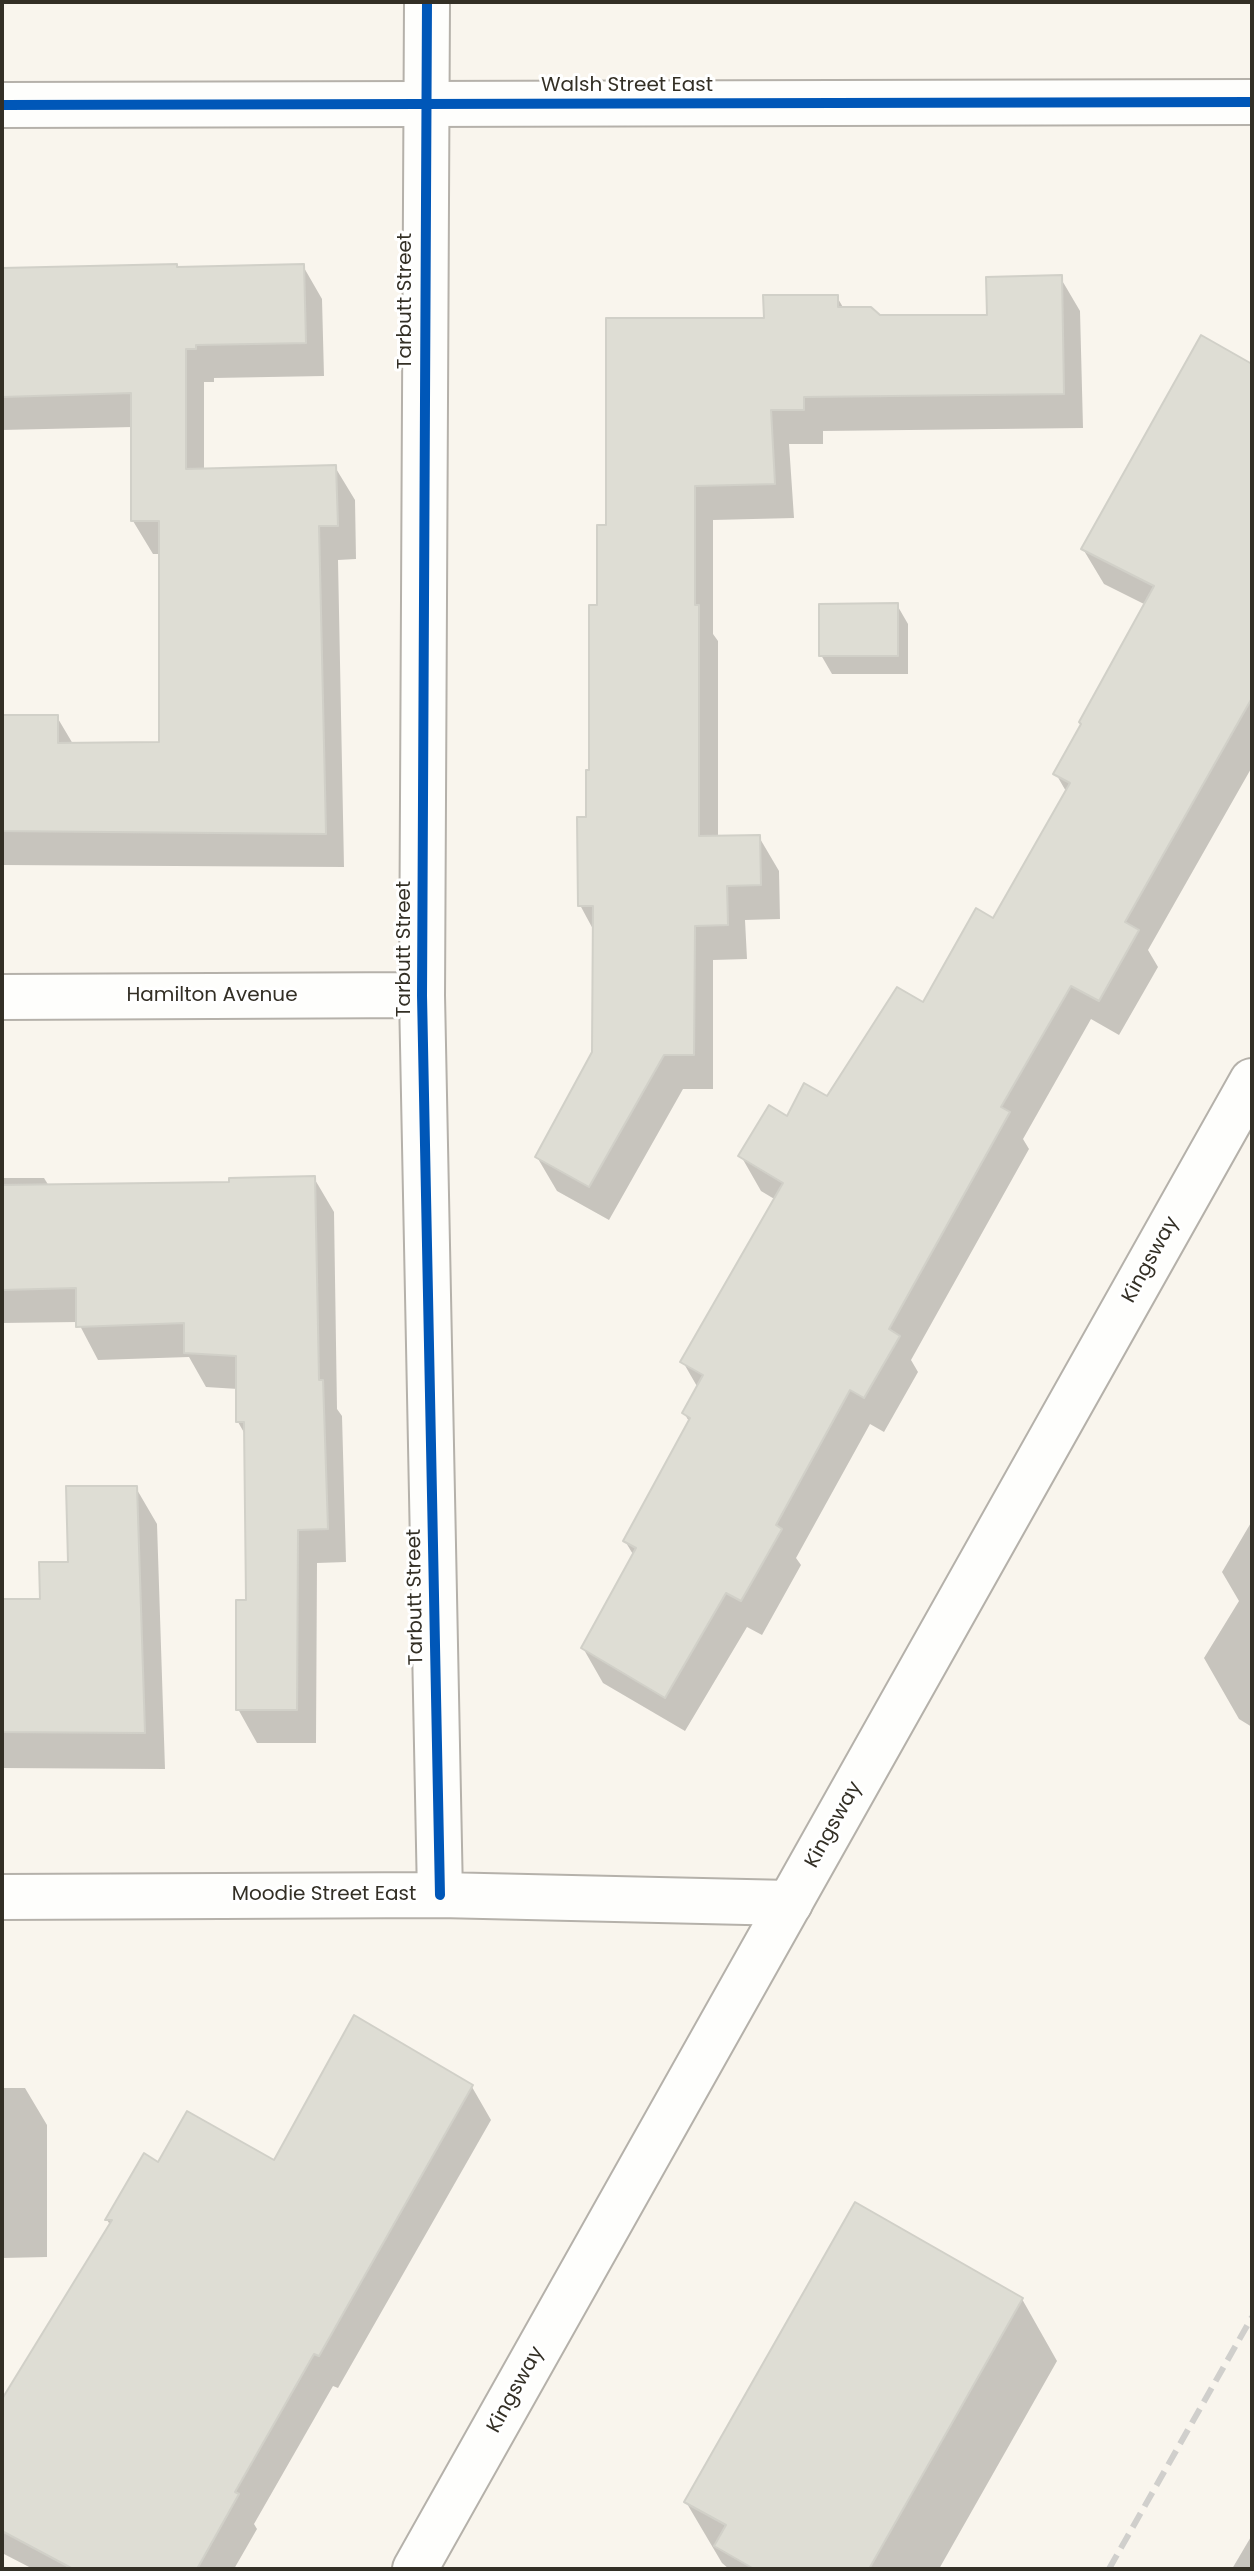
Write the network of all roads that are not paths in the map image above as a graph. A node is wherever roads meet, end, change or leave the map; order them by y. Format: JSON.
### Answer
{"nodes":[{"id":1,"x":427,"y":2,"type":"edge"},
{"id":2,"x":1252,"y":102,"type":"edge"},
{"id":3,"x":2,"y":105,"type":"edge"},
{"id":4,"x":427,"y":105,"type":"junction"},
{"id":5,"x":422,"y":995,"type":"junction"},
{"id":6,"x":2,"y":997,"type":"edge"},
{"id":7,"x":1252,"y":1081,"type":"edge"},
{"id":8,"x":440,"y":1895,"type":"junction"},
{"id":9,"x":2,"y":1897,"type":"edge"},
{"id":10,"x":790,"y":1903,"type":"junction"},
{"id":11,"x":415,"y":2569,"type":"edge"}],
"edges":[{"from":1,"to":4,"type":"street","name":"Tarbutt Street"},
{"from":2,"to":4,"type":"street","name":"Walsh Street East"},
{"from":3,"to":4,"type":"street","name":"Walsh Street East"},
{"from":4,"to":5,"type":"street","name":"Tarbutt Street"},
{"from":5,"to":6,"type":"street","name":"Hamilton Avenue"},
{"from":5,"to":8,"type":"street","name":"Tarbutt Street"},
{"from":7,"to":10,"type":"street","name":"Kingsway"},
{"from":8,"to":9,"type":"street","name":"Moodie Street East"},
{"from":8,"to":10,"type":"street","name":"Moodie Street East"},
{"from":10,"to":11,"type":"street","name":"Kingsway"}]}
